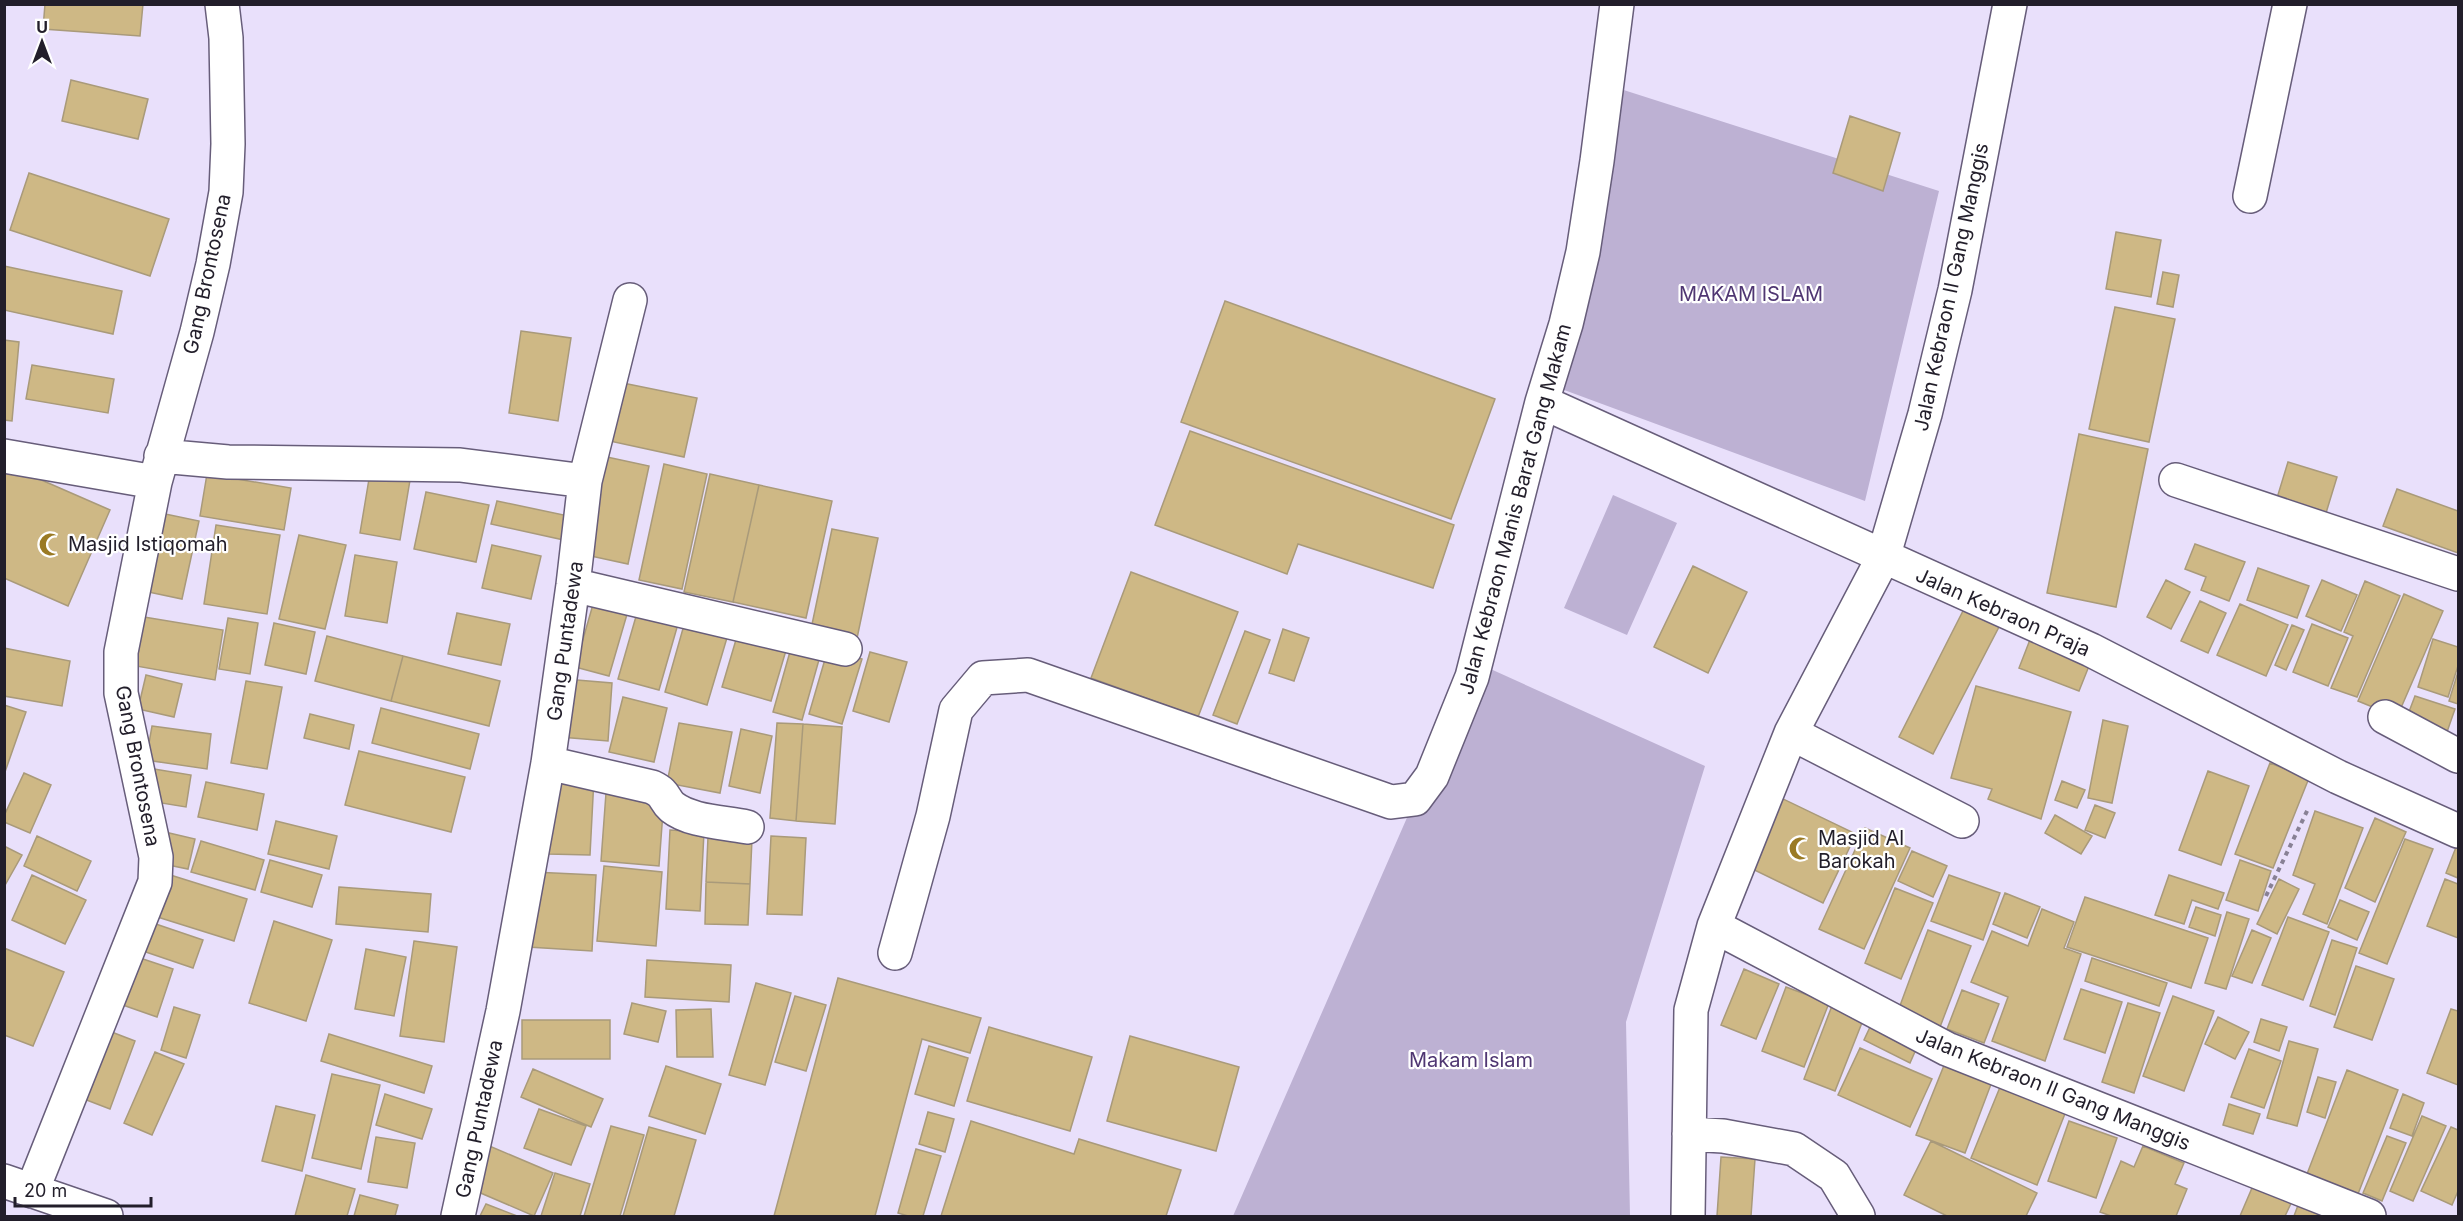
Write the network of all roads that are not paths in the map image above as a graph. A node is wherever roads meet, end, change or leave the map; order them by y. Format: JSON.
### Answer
{"nodes":[{"id":1,"x":222,"y":4,"type":"edge"},
{"id":2,"x":1617,"y":4,"type":"edge"},
{"id":3,"x":2010,"y":4,"type":"edge"},
{"id":4,"x":2290,"y":4,"type":"edge"},
{"id":5,"x":2250,"y":196,"type":"dead end"},
{"id":6,"x":630,"y":300,"type":"dead end"},
{"id":7,"x":1542,"y":402,"type":"junction"},
{"id":8,"x":4,"y":456,"type":"edge"},
{"id":9,"x":158,"y":469,"type":"junction"},
{"id":10,"x":2176,"y":480,"type":"dead end"},
{"id":11,"x":585,"y":481,"type":"junction"},
{"id":12,"x":1883,"y":558,"type":"junction"},
{"id":13,"x":2458,"y":574,"type":"edge"},
{"id":14,"x":573,"y":585,"type":"junction"},
{"id":15,"x":845,"y":649,"type":"dead end"},
{"id":16,"x":2385,"y":717,"type":"dead end"},
{"id":17,"x":1791,"y":733,"type":"junction"},
{"id":18,"x":2458,"y":756,"type":"edge"},
{"id":19,"x":548,"y":763,"type":"junction"},
{"id":20,"x":1962,"y":821,"type":"dead end"},
{"id":21,"x":747,"y":826,"type":"dead end"},
{"id":22,"x":2458,"y":831,"type":"edge"},
{"id":23,"x":1714,"y":926,"type":"junction"},
{"id":24,"x":895,"y":953,"type":"dead end"},
{"id":25,"x":1689,"y":1134,"type":"junction"},
{"id":26,"x":18,"y":1186,"type":"edge"},
{"id":27,"x":105,"y":1216,"type":"edge"},
{"id":28,"x":458,"y":1216,"type":"edge"},
{"id":29,"x":1688,"y":1216,"type":"edge"},
{"id":30,"x":1858,"y":1216,"type":"edge"},
{"id":31,"x":2369,"y":1216,"type":"edge"}],
"edges":[{"from":1,"to":9,"type":"street","name":"Gang Brontosena"},
{"from":2,"to":7,"type":"street","name":"Jalan Kebraon Manis Barat Gang Makam"},
{"from":3,"to":12,"type":"street","name":"Jalan Kebraon II Gang Manggis"},
{"from":4,"to":5,"type":"street"},
{"from":6,"to":11,"type":"street","name":"Gang Puntadewa"},
{"from":7,"to":12,"type":"street","name":"Jalan Kebraon Praja"},
{"from":7,"to":24,"type":"street","name":"Jalan Kebraon Manis Barat Gang Makam"},
{"from":8,"to":9,"type":"street"},
{"from":9,"to":11,"type":"street"},
{"from":9,"to":26,"type":"street","name":"Gang Brontosena"},
{"from":10,"to":13,"type":"street"},
{"from":11,"to":14,"type":"street","name":"Gang Puntadewa"},
{"from":12,"to":17,"type":"street","name":"Jalan Kebraon II Gang Manggis"},
{"from":12,"to":22,"type":"street","name":"Jalan Kebraon Praja"},
{"from":14,"to":15,"type":"street"},
{"from":14,"to":19,"type":"street","name":"Gang Puntadewa"},
{"from":16,"to":18,"type":"street"},
{"from":17,"to":20,"type":"street"},
{"from":17,"to":23,"type":"street","name":"Jalan Kebraon II Gang Manggis"},
{"from":19,"to":21,"type":"street"},
{"from":19,"to":28,"type":"street","name":"Gang Puntadewa"},
{"from":23,"to":25,"type":"street","name":"Jalan Kebraon II Gang Manggis"},
{"from":23,"to":31,"type":"street","name":"Jalan Kebraon II Gang Manggis"},
{"from":25,"to":29,"type":"street","name":"Jalan Kebraon II Gang Manggis"},
{"from":25,"to":30,"type":"street"},
{"from":26,"to":27,"type":"street"}]}
